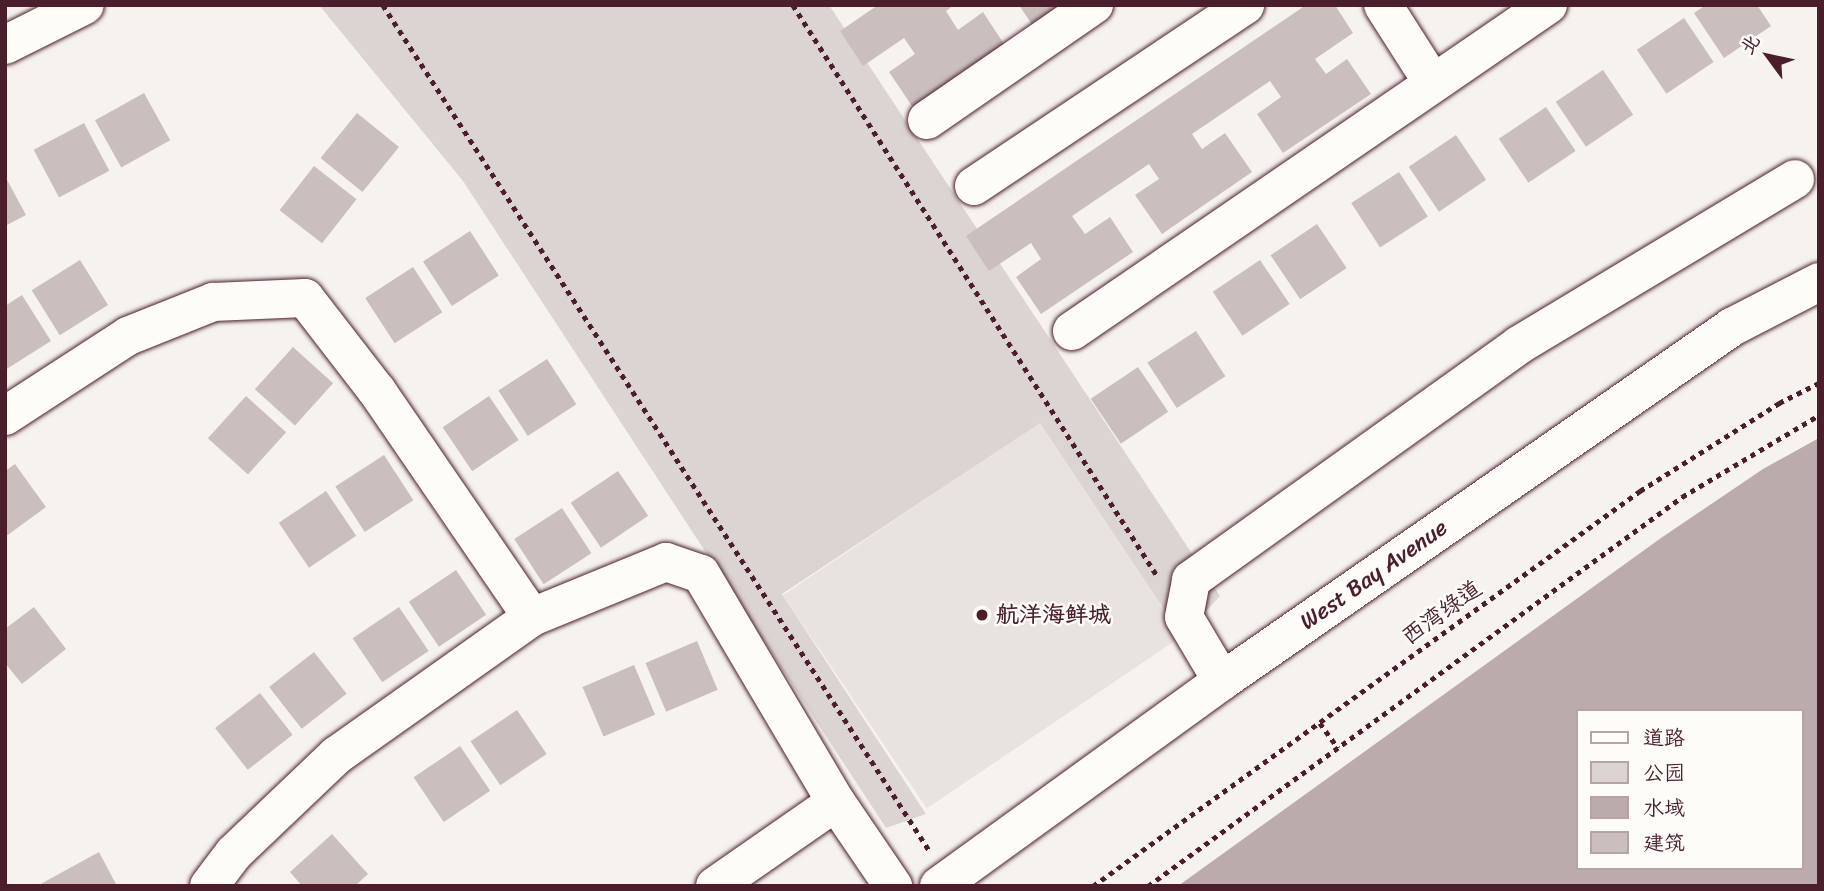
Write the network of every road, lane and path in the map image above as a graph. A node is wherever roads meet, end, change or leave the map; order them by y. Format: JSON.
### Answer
{"nodes":[{"id":1,"x":85,"y":5,"type":"edge"},
{"id":2,"x":383,"y":5,"type":"edge"},
{"id":3,"x":793,"y":5,"type":"edge"},
{"id":4,"x":1094,"y":5,"type":"edge"},
{"id":5,"x":1245,"y":5,"type":"edge"},
{"id":6,"x":1383,"y":5,"type":"edge"},
{"id":7,"x":1548,"y":5,"type":"edge"},
{"id":8,"x":5,"y":44,"type":"edge"},
{"id":9,"x":1432,"y":82,"type":"junction"},
{"id":10,"x":927,"y":120,"type":"dead end"},
{"id":11,"x":1795,"y":179,"type":"dead end"},
{"id":12,"x":974,"y":186,"type":"dead end"},
{"id":13,"x":1819,"y":282,"type":"edge"},
{"id":14,"x":1072,"y":331,"type":"dead end"},
{"id":15,"x":1819,"y":383,"type":"edge"},
{"id":16,"x":1819,"y":415,"type":"edge"},
{"id":17,"x":5,"y":416,"type":"edge"},
{"id":18,"x":532,"y":617,"type":"junction"},
{"id":19,"x":1184,"y":617,"type":"junction"},
{"id":20,"x":1222,"y":681,"type":"junction"},
{"id":21,"x":1320,"y":723,"type":"junction"},
{"id":22,"x":1338,"y":748,"type":"junction"},
{"id":23,"x":835,"y":802,"type":"junction"},
{"id":24,"x":929,"y":850,"type":"dead end"},
{"id":25,"x":209,"y":886,"type":"edge"},
{"id":26,"x":715,"y":886,"type":"edge"},
{"id":27,"x":893,"y":886,"type":"edge"},
{"id":28,"x":939,"y":886,"type":"edge"},
{"id":29,"x":1094,"y":886,"type":"edge"},
{"id":30,"x":1148,"y":886,"type":"edge"}],
"edges":[{"from":1,"to":8,"type":"main road"},
{"from":2,"to":24,"type":"path"},
{"from":3,"to":19,"type":"path"},
{"from":4,"to":10,"type":"main road"},
{"from":5,"to":12,"type":"main road"},
{"from":6,"to":9,"type":"main road"},
{"from":7,"to":9,"type":"main road"},
{"from":9,"to":14,"type":"main road"},
{"from":11,"to":19,"type":"main road"},
{"from":13,"to":20,"type":"main road","name":"West Bay Avenue"},
{"from":15,"to":21,"type":"path","name":"西湾绿道"},
{"from":16,"to":22,"type":"path"},
{"from":17,"to":18,"type":"main road"},
{"from":18,"to":23,"type":"main road"},
{"from":18,"to":25,"type":"main road"},
{"from":19,"to":20,"type":"main road"},
{"from":20,"to":28,"type":"main road","name":"West Bay Avenue"},
{"from":21,"to":22,"type":"path"},
{"from":21,"to":29,"type":"path","name":"西湾绿道"},
{"from":22,"to":30,"type":"path"},
{"from":23,"to":26,"type":"main road"},
{"from":23,"to":27,"type":"main road"}]}
